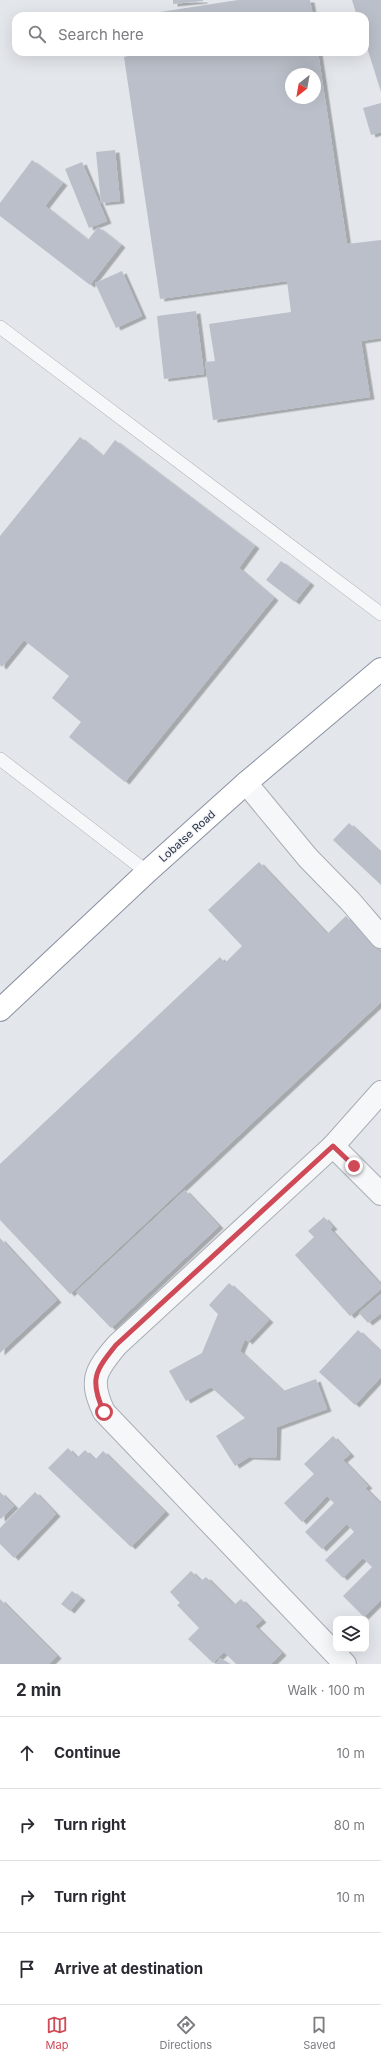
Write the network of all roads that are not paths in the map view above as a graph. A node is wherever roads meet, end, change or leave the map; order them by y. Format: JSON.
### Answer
{"nodes":[{"id":1,"x":0,"y":327,"type":"edge"},
{"id":2,"x":381,"y":614,"type":"edge"},
{"id":3,"x":381,"y":668,"type":"edge"},
{"id":4,"x":0,"y":759,"type":"edge"},
{"id":5,"x":246,"y":783,"type":"junction"},
{"id":6,"x":147,"y":872,"type":"junction"},
{"id":7,"x":381,"y":937,"type":"edge"},
{"id":8,"x":0,"y":1010,"type":"edge"},
{"id":9,"x":381,"y":1092,"type":"edge"},
{"id":10,"x":333,"y":1146,"type":"junction"},
{"id":11,"x":381,"y":1194,"type":"edge"},
{"id":12,"x":345,"y":1664,"type":"edge"}],
"edges":[{"from":1,"to":2,"type":"lane"},
{"from":3,"to":5,"type":"highway","name":"Lobatse Road"},
{"from":4,"to":6,"type":"lane"},
{"from":5,"to":6,"type":"highway","name":"Lobatse Road"},
{"from":5,"to":7,"type":"street"},
{"from":6,"to":8,"type":"highway","name":"Lobatse Road"},
{"from":9,"to":10,"type":"street"},
{"from":10,"to":11,"type":"street"},
{"from":10,"to":12,"type":"street"}]}
